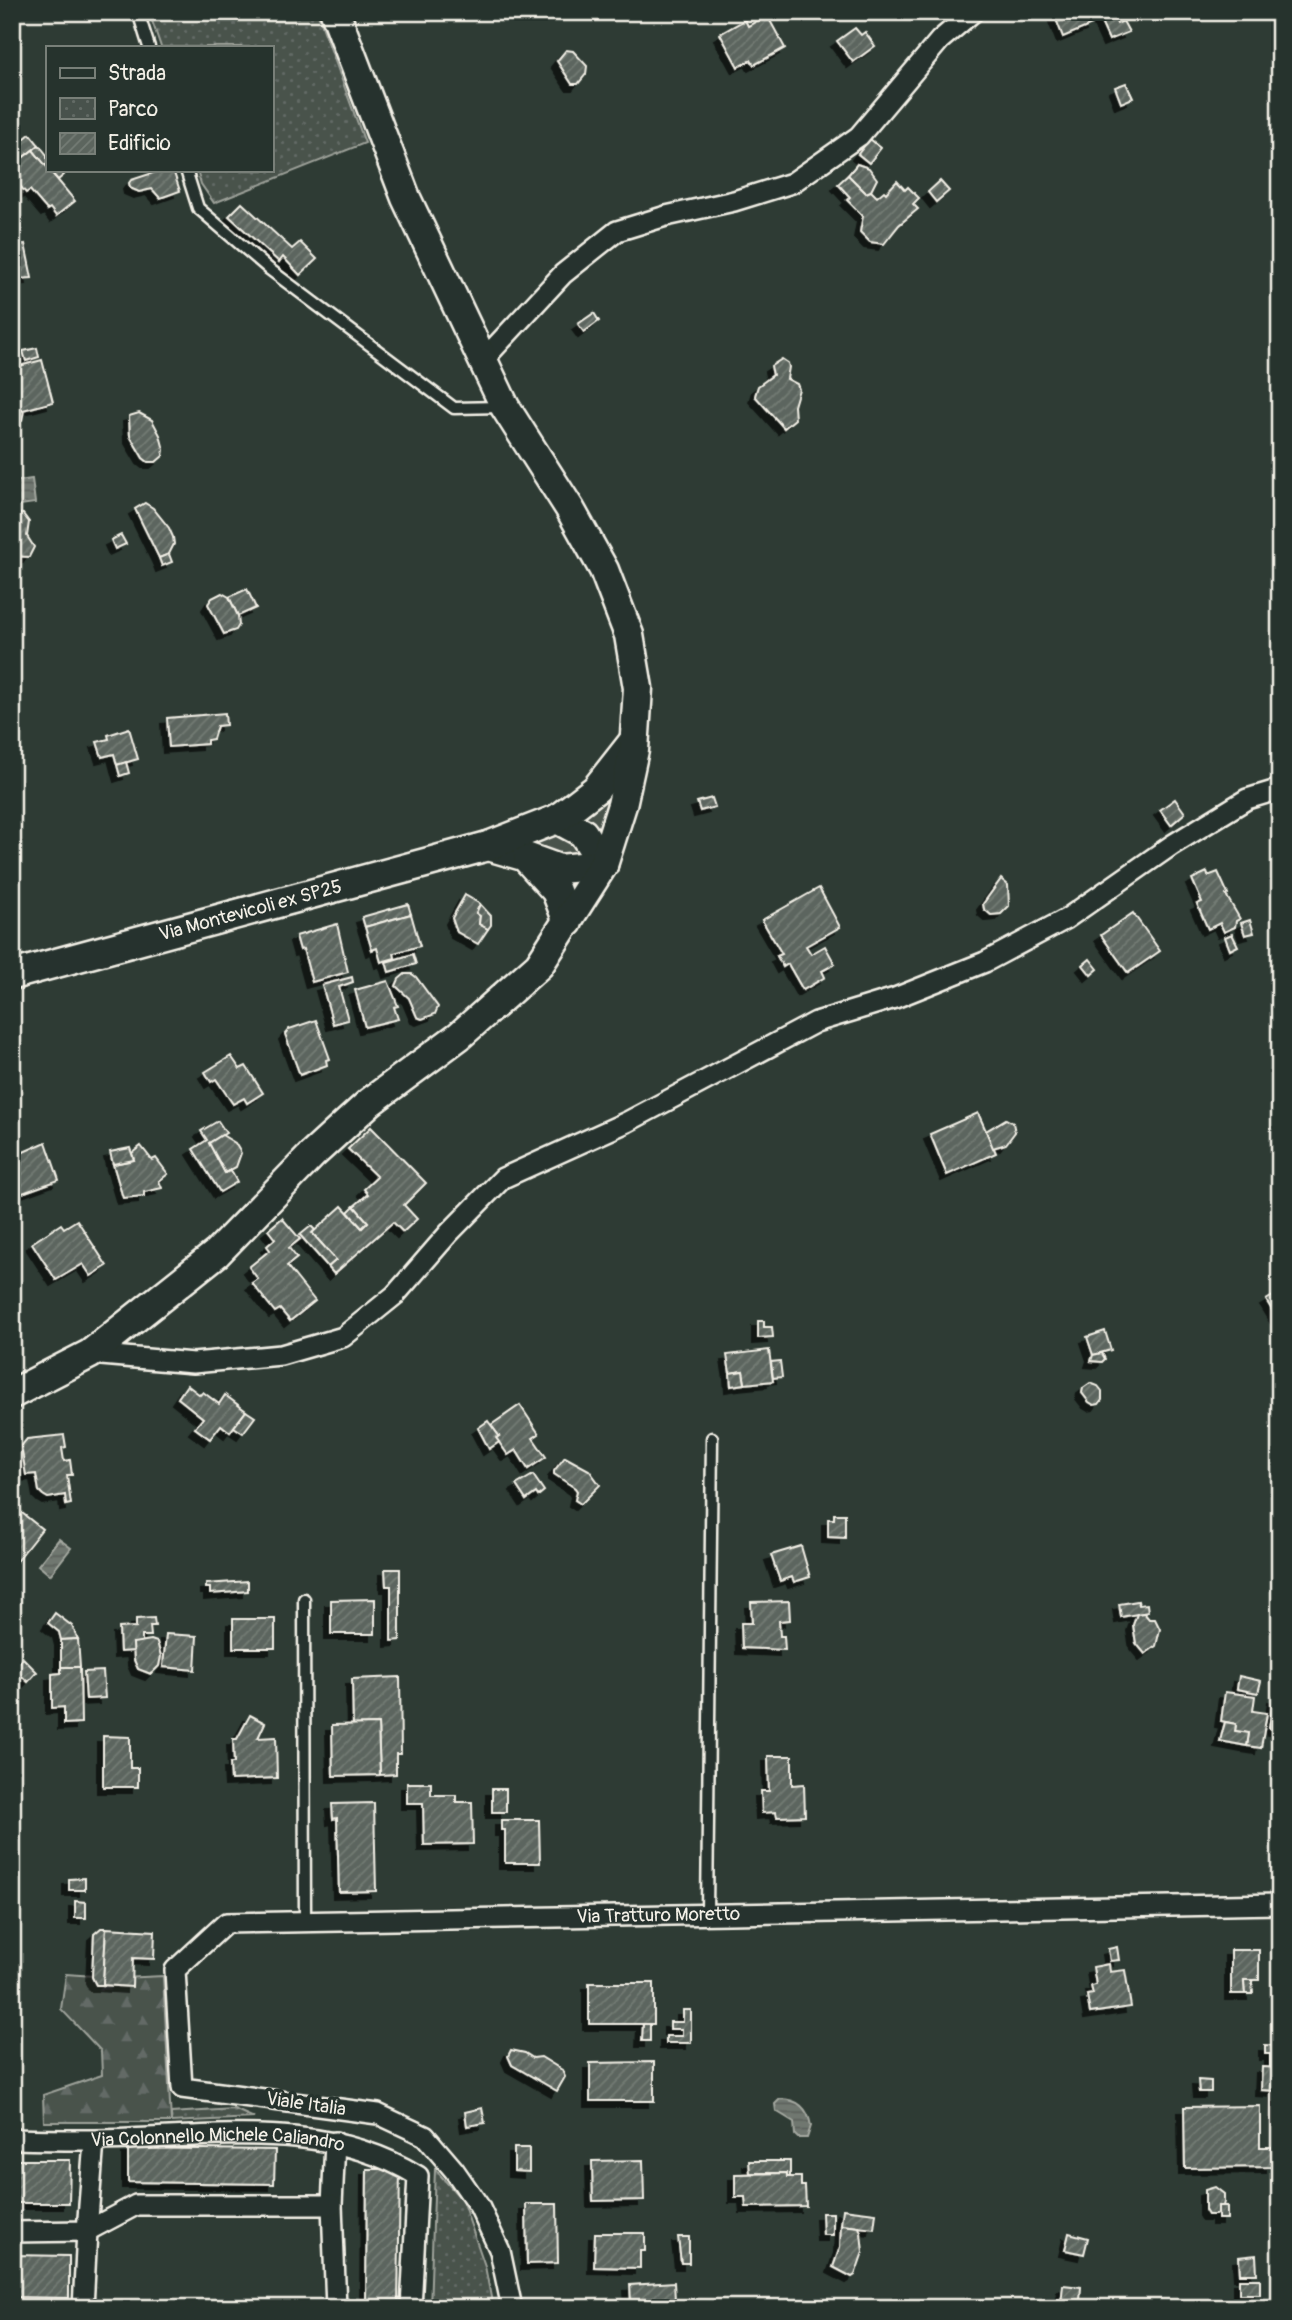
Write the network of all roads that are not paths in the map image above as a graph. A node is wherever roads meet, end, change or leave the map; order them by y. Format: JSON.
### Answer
{"nodes":[{"id":1,"x":138,"y":12,"type":"edge"},
{"id":2,"x":335,"y":12,"type":"edge"},
{"id":3,"x":973,"y":12,"type":"edge"},
{"id":4,"x":149,"y":46,"type":"edge"},
{"id":5,"x":188,"y":172,"type":"edge"},
{"id":6,"x":484,"y":359,"type":"junction"},
{"id":7,"x":505,"y":407,"type":"junction"},
{"id":8,"x":635,"y":738,"type":"junction"},
{"id":9,"x":1280,"y":789,"type":"edge"},
{"id":10,"x":557,"y":819,"type":"junction"},
{"id":11,"x":488,"y":846,"type":"junction"},
{"id":12,"x":523,"y":856,"type":"junction"},
{"id":13,"x":603,"y":865,"type":"junction"},
{"id":14,"x":568,"y":922,"type":"junction"},
{"id":15,"x":12,"y":975,"type":"edge"},
{"id":16,"x":90,"y":1354,"type":"junction"},
{"id":17,"x":12,"y":1394,"type":"edge"},
{"id":18,"x":712,"y":1438,"type":"dead end"},
{"id":19,"x":304,"y":1599,"type":"dead end"},
{"id":20,"x":1280,"y":1904,"type":"edge"},
{"id":21,"x":707,"y":1914,"type":"junction"},
{"id":22,"x":305,"y":1921,"type":"junction"},
{"id":23,"x":182,"y":2088,"type":"joint"},
{"id":24,"x":267,"y":2099,"type":"junction"},
{"id":25,"x":267,"y":2133,"type":"junction"},
{"id":26,"x":12,"y":2139,"type":"edge"},
{"id":27,"x":94,"y":2141,"type":"junction"},
{"id":28,"x":335,"y":2142,"type":"junction"},
{"id":29,"x":332,"y":2205,"type":"junction"},
{"id":30,"x":86,"y":2231,"type":"junction"},
{"id":31,"x":12,"y":2232,"type":"edge"},
{"id":32,"x":83,"y":2308,"type":"edge"},
{"id":33,"x":336,"y":2308,"type":"edge"},
{"id":34,"x":411,"y":2308,"type":"edge"},
{"id":35,"x":512,"y":2308,"type":"edge"}],
"edges":[{"from":1,"to":4,"type":"lane"},
{"from":2,"to":6,"type":"street"},
{"from":3,"to":6,"type":"street"},
{"from":5,"to":7,"type":"lane"},
{"from":6,"to":7,"type":"street"},
{"from":7,"to":8,"type":"street"},
{"from":8,"to":10,"type":"street","name":"Via Montevicoli ex SP25"},
{"from":8,"to":13,"type":"street"},
{"from":9,"to":16,"type":"street"},
{"from":10,"to":11,"type":"street","name":"Via Montevicoli ex SP25"},
{"from":10,"to":13,"type":"street"},
{"from":11,"to":12,"type":"street"},
{"from":11,"to":15,"type":"street","name":"Via Montevicoli ex SP25"},
{"from":12,"to":13,"type":"street"},
{"from":12,"to":14,"type":"street"},
{"from":13,"to":14,"type":"street"},
{"from":14,"to":16,"type":"street"},
{"from":16,"to":17,"type":"street"},
{"from":18,"to":21,"type":"lane"},
{"from":19,"to":22,"type":"lane"},
{"from":20,"to":21,"type":"street","name":"Via Tratturo Moretto"},
{"from":21,"to":22,"type":"street","name":"Via Tratturo Moretto"},
{"from":22,"to":23,"type":"street","name":"Via Tratturo Moretto"},
{"from":23,"to":24,"type":"street","name":"Viale Italia"},
{"from":24,"to":25,"type":"street"},
{"from":24,"to":35,"type":"street","name":"Viale Italia"},
{"from":25,"to":27,"type":"street","name":"Via Colonnello Michele Caliandro"},
{"from":25,"to":28,"type":"street","name":"Via Colonnello Michele Caliandro"},
{"from":26,"to":27,"type":"street","name":"Via Colonnello Michele Caliandro"},
{"from":27,"to":30,"type":"street"},
{"from":28,"to":29,"type":"street"},
{"from":28,"to":34,"type":"street","name":"Via Colonnello Michele Caliandro"},
{"from":29,"to":30,"type":"street"},
{"from":29,"to":33,"type":"street"},
{"from":30,"to":31,"type":"street"},
{"from":30,"to":32,"type":"street"}]}
